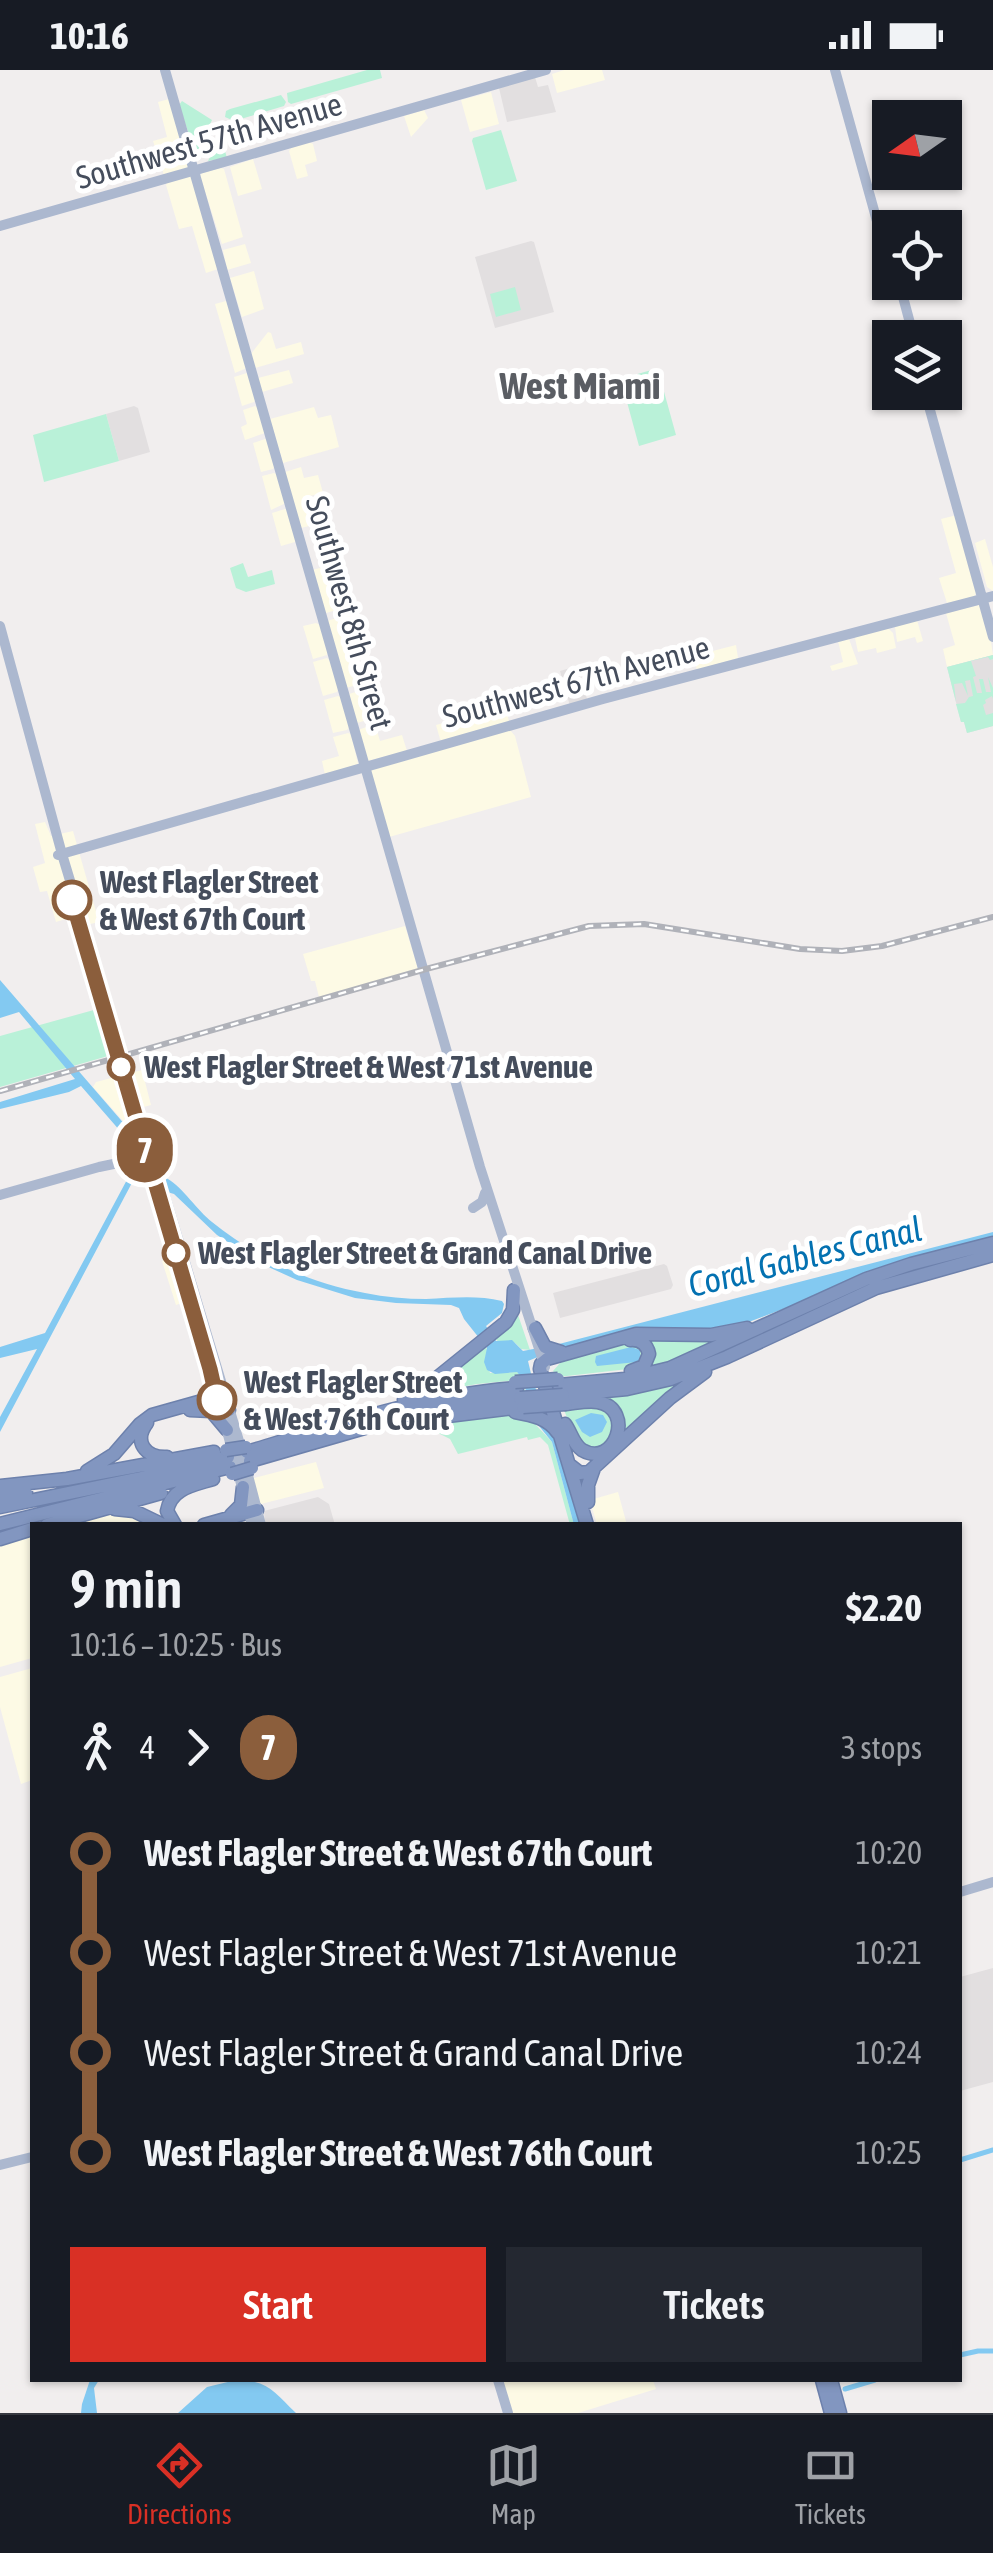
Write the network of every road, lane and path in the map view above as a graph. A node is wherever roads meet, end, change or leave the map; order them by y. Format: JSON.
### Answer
{"nodes":[{"id":1,"x":165,"y":70,"type":"edge"},
{"id":2,"x":546,"y":70,"type":"edge"},
{"id":3,"x":837,"y":70,"type":"edge"},
{"id":4,"x":195,"y":171,"type":"junction"},
{"id":5,"x":874,"y":210,"type":"edge"},
{"id":6,"x":878,"y":210,"type":"edge"},
{"id":7,"x":0,"y":226,"type":"edge"},
{"id":8,"x":932,"y":410,"type":"edge"},
{"id":9,"x":988,"y":597,"type":"edge"},
{"id":10,"x":993,"y":620,"type":"edge"},
{"id":11,"x":0,"y":626,"type":"edge"},
{"id":12,"x":993,"y":637,"type":"edge"},
{"id":13,"x":0,"y":640,"type":"edge"},
{"id":14,"x":364,"y":767,"type":"junction"},
{"id":15,"x":60,"y":855,"type":"junction"},
{"id":16,"x":113,"y":1030,"type":"junction"},
{"id":17,"x":141,"y":1136,"type":"junction"},
{"id":18,"x":133,"y":1157,"type":"junction"},
{"id":19,"x":150,"y":1158,"type":"junction"},
{"id":20,"x":480,"y":1170,"type":"junction"},
{"id":21,"x":0,"y":1192,"type":"edge"},
{"id":22,"x":485,"y":1193,"type":"junction"},
{"id":23,"x":473,"y":1208,"type":"dead end"},
{"id":24,"x":993,"y":1243,"type":"edge"},
{"id":25,"x":993,"y":1258,"type":"edge"},
{"id":26,"x":509,"y":1266,"type":"junction"},
{"id":27,"x":518,"y":1294,"type":"junction"},
{"id":28,"x":792,"y":1313,"type":"junction"},
{"id":29,"x":535,"y":1328,"type":"joint"},
{"id":30,"x":541,"y":1355,"type":"junction"},
{"id":31,"x":727,"y":1357,"type":"junction"},
{"id":32,"x":215,"y":1388,"type":"junction"},
{"id":33,"x":559,"y":1389,"type":"junction"},
{"id":34,"x":520,"y":1398,"type":"junction"},
{"id":35,"x":482,"y":1406,"type":"junction"},
{"id":36,"x":190,"y":1410,"type":"junction"},
{"id":37,"x":229,"y":1410,"type":"joint"},
{"id":38,"x":390,"y":1410,"type":"junction"},
{"id":39,"x":558,"y":1424,"type":"junction"},
{"id":40,"x":227,"y":1430,"type":"junction"},
{"id":41,"x":564,"y":1445,"type":"junction"},
{"id":42,"x":205,"y":1454,"type":"junction"},
{"id":43,"x":250,"y":1455,"type":"junction"},
{"id":44,"x":229,"y":1462,"type":"junction"},
{"id":45,"x":594,"y":1468,"type":"junction"},
{"id":46,"x":575,"y":1469,"type":"junction"},
{"id":47,"x":61,"y":1478,"type":"junction"},
{"id":48,"x":202,"y":1483,"type":"junction"},
{"id":49,"x":242,"y":1487,"type":"joint"},
{"id":50,"x":0,"y":1497,"type":"edge"},
{"id":51,"x":588,"y":1502,"type":"junction"},
{"id":52,"x":96,"y":1505,"type":"junction"},
{"id":53,"x":243,"y":1520,"type":"edge"},
{"id":54,"x":30,"y":1522,"type":"edge"},
{"id":55,"x":31,"y":1522,"type":"edge"},
{"id":56,"x":54,"y":1522,"type":"edge"},
{"id":57,"x":156,"y":1522,"type":"edge"},
{"id":58,"x":173,"y":1522,"type":"edge"},
{"id":59,"x":590,"y":1522,"type":"edge"},
{"id":60,"x":590,"y":1522,"type":"edge"},
{"id":61,"x":30,"y":1529,"type":"edge"},
{"id":62,"x":0,"y":1531,"type":"edge"},
{"id":63,"x":993,"y":1885,"type":"edge"},
{"id":64,"x":962,"y":1894,"type":"edge"},
{"id":65,"x":30,"y":2154,"type":"edge"},
{"id":66,"x":0,"y":2162,"type":"edge"},
{"id":67,"x":496,"y":2382,"type":"edge"},
{"id":68,"x":829,"y":2393,"type":"edge"},
{"id":69,"x":505,"y":2413,"type":"edge"},
{"id":70,"x":840,"y":2413,"type":"edge"}],
"edges":[{"from":1,"to":4,"type":"main road","name":"Southwest 8th Street"},
{"from":2,"to":4,"type":"main road","name":"Southwest 57th Avenue"},
{"from":3,"to":5,"type":"main road"},
{"from":3,"to":6,"type":"main road"},
{"from":4,"to":7,"type":"main road","name":"Southwest 57th Avenue"},
{"from":4,"to":14,"type":"main road","name":"Southwest 8th Street"},
{"from":8,"to":9,"type":"main road"},
{"from":9,"to":10,"type":"main road"},
{"from":9,"to":12,"type":"main road"},
{"from":9,"to":14,"type":"main road","name":"Southwest 67th Avenue"},
{"from":11,"to":15,"type":"main road"},
{"from":13,"to":15,"type":"main road"},
{"from":14,"to":15,"type":"main road","name":"Southwest 67th Avenue"},
{"from":14,"to":20,"type":"main road","name":"Southwest 8th Street"},
{"from":15,"to":16,"type":"main road"},
{"from":16,"to":17,"type":"main road"},
{"from":16,"to":19,"type":"main road"},
{"from":17,"to":18,"type":"main road"},
{"from":17,"to":19,"type":"main road"},
{"from":18,"to":19,"type":"main road"},
{"from":18,"to":21,"type":"main road"},
{"from":19,"to":32,"type":"main road"},
{"from":20,"to":22,"type":"main road","name":"Southwest 8th Street"},
{"from":20,"to":26,"type":"main road","name":"Southwest 8th Street"},
{"from":22,"to":23,"type":"main road"},
{"from":22,"to":26,"type":"main road","name":"Southwest 8th Street"},
{"from":24,"to":28,"type":"highway"},
{"from":25,"to":31,"type":"highway"},
{"from":26,"to":27,"type":"main road","name":"Southwest 8th Street"},
{"from":27,"to":29,"type":"main road"},
{"from":27,"to":30,"type":"main road","name":"Southwest 8th Street"},
{"from":27,"to":30,"type":"main road","name":"Southwest 8th Street"},
{"from":27,"to":38,"type":"highway"},
{"from":28,"to":30,"type":"highway"},
{"from":28,"to":33,"type":"highway"},
{"from":29,"to":30,"type":"highway"},
{"from":30,"to":33,"type":"main road","name":"Southwest 8th Street"},
{"from":30,"to":41,"type":"highway","name":"Southwest 8th Street"},
{"from":31,"to":33,"type":"highway"},
{"from":31,"to":45,"type":"highway"},
{"from":32,"to":36,"type":"highway"},
{"from":32,"to":37,"type":"highway"},
{"from":32,"to":40,"type":"main road"},
{"from":32,"to":47,"type":"highway"},
{"from":33,"to":33,"type":"highway"},
{"from":33,"to":34,"type":"highway","bridge":true},
{"from":33,"to":34,"type":"highway","bridge":true},
{"from":33,"to":39,"type":"highway","name":"Southwest 8th Street"},
{"from":33,"to":39,"type":"highway"},
{"from":34,"to":35,"type":"highway"},
{"from":34,"to":38,"type":"highway"},
{"from":34,"to":39,"type":"highway"},
{"from":35,"to":43,"type":"highway"},
{"from":35,"to":43,"type":"highway"},
{"from":36,"to":40,"type":"highway"},
{"from":36,"to":42,"type":"highway"},
{"from":37,"to":53,"type":"main road"},
{"from":38,"to":43,"type":"highway"},
{"from":39,"to":41,"type":"highway"},
{"from":39,"to":46,"type":"highway","name":"Southwest 8th Street"},
{"from":40,"to":49,"type":"main road"},
{"from":41,"to":46,"type":"highway","name":"Southwest 8th Street"},
{"from":42,"to":44,"type":"highway"},
{"from":42,"to":47,"type":"highway"},
{"from":43,"to":44,"type":"highway","bridge":true},
{"from":44,"to":48,"type":"highway"},
{"from":44,"to":50,"type":"highway"},
{"from":44,"to":52,"type":"highway"},
{"from":45,"to":46,"type":"highway"},
{"from":45,"to":51,"type":"highway"},
{"from":46,"to":51,"type":"highway","name":"Southwest 8th Street"},
{"from":46,"to":59,"type":"highway","name":"Southwest 8th Street"},
{"from":47,"to":50,"type":"highway"},
{"from":48,"to":52,"type":"highway"},
{"from":48,"to":58,"type":"highway"},
{"from":49,"to":53,"type":"highway"},
{"from":51,"to":60,"type":"highway","name":"Southwest 8th Street"},
{"from":52,"to":55,"type":"highway"},
{"from":52,"to":56,"type":"highway"},
{"from":52,"to":57,"type":"highway"},
{"from":54,"to":62,"type":"highway"},
{"from":61,"to":62,"type":"highway"},
{"from":63,"to":64,"type":"main road"},
{"from":65,"to":66,"type":"main road"},
{"from":67,"to":69,"type":"main road"},
{"from":68,"to":70,"type":"highway"}]}
